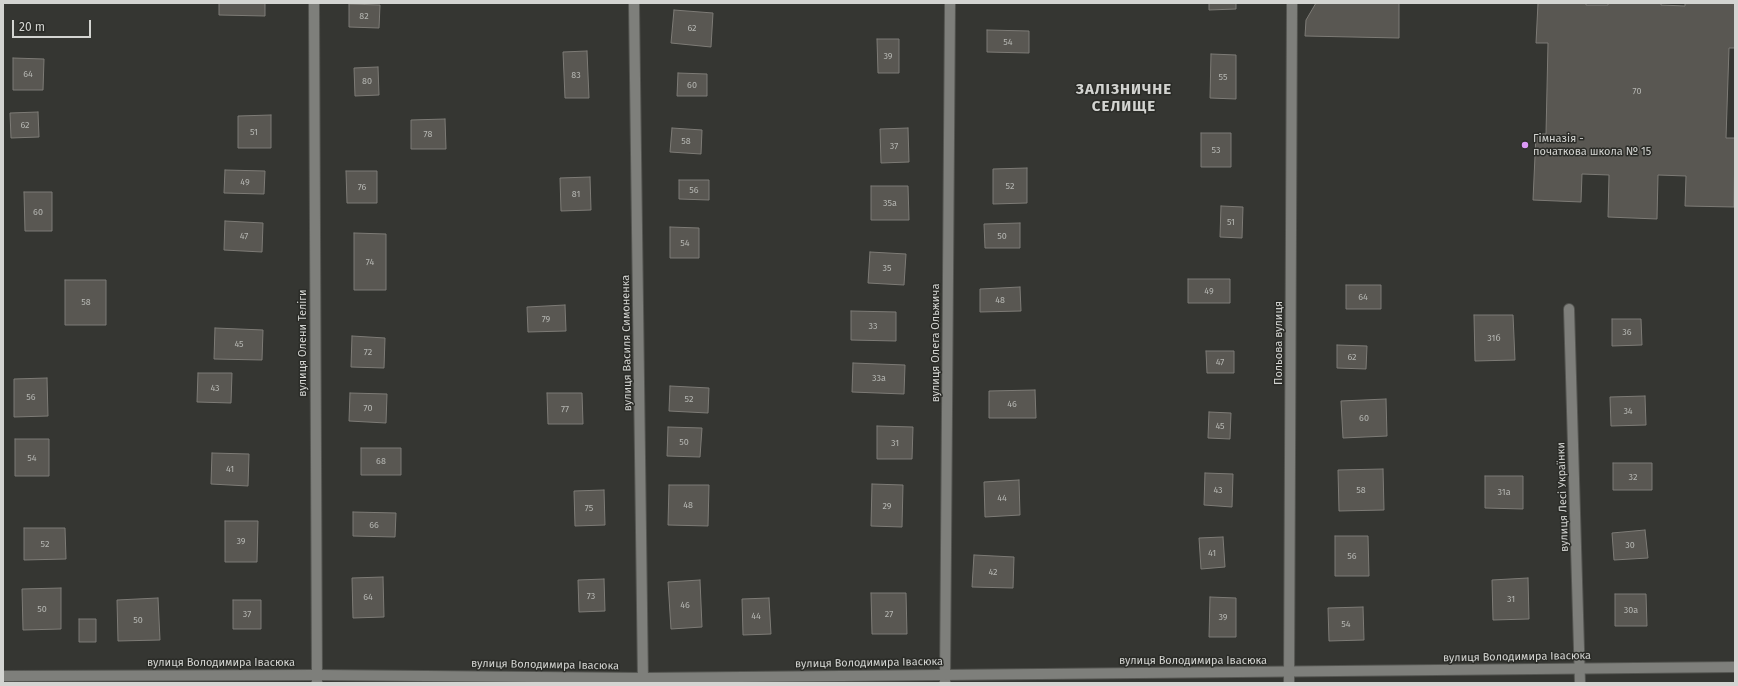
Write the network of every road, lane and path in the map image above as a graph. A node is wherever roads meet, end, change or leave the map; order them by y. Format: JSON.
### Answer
{"nodes":[{"id":1,"x":314,"y":3,"type":"edge"},
{"id":2,"x":634,"y":3,"type":"edge"},
{"id":3,"x":950,"y":3,"type":"edge"},
{"id":4,"x":1292,"y":3,"type":"edge"},
{"id":5,"x":1569,"y":309,"type":"dead end"},
{"id":6,"x":1735,"y":667,"type":"edge"},
{"id":7,"x":1580,"y":668,"type":"junction"},
{"id":8,"x":3,"y":676,"type":"edge"},
{"id":9,"x":1289,"y":678,"type":"edge"},
{"id":10,"x":317,"y":679,"type":"edge"},
{"id":11,"x":945,"y":679,"type":"edge"},
{"id":12,"x":643,"y":681,"type":"edge"},
{"id":13,"x":1580,"y":683,"type":"edge"}],
"edges":[{"from":1,"to":10,"type":"street","name":"вулиця Олени Теліги"},
{"from":2,"to":12,"type":"street","name":"вулиця Василя Симоненка"},
{"from":3,"to":11,"type":"street","name":"вулиця Олега Ольжича"},
{"from":4,"to":9,"type":"street","name":"Польова вулиця"},
{"from":5,"to":7,"type":"street","name":"вулиця Лесі Українки"},
{"from":6,"to":7,"type":"street","name":"вулиця Володимира Івасюка"},
{"from":7,"to":9,"type":"street","name":"вулиця Володимира Івасюка"},
{"from":7,"to":13,"type":"street","name":"вулиця Лесі Українки"},
{"from":8,"to":10,"type":"street","name":"вулиця Володимира Івасюка"},
{"from":9,"to":11,"type":"street","name":"вулиця Володимира Івасюка"},
{"from":10,"to":12,"type":"street","name":"вулиця Володимира Івасюка"},
{"from":11,"to":12,"type":"street","name":"вулиця Володимира Івасюка"}]}
